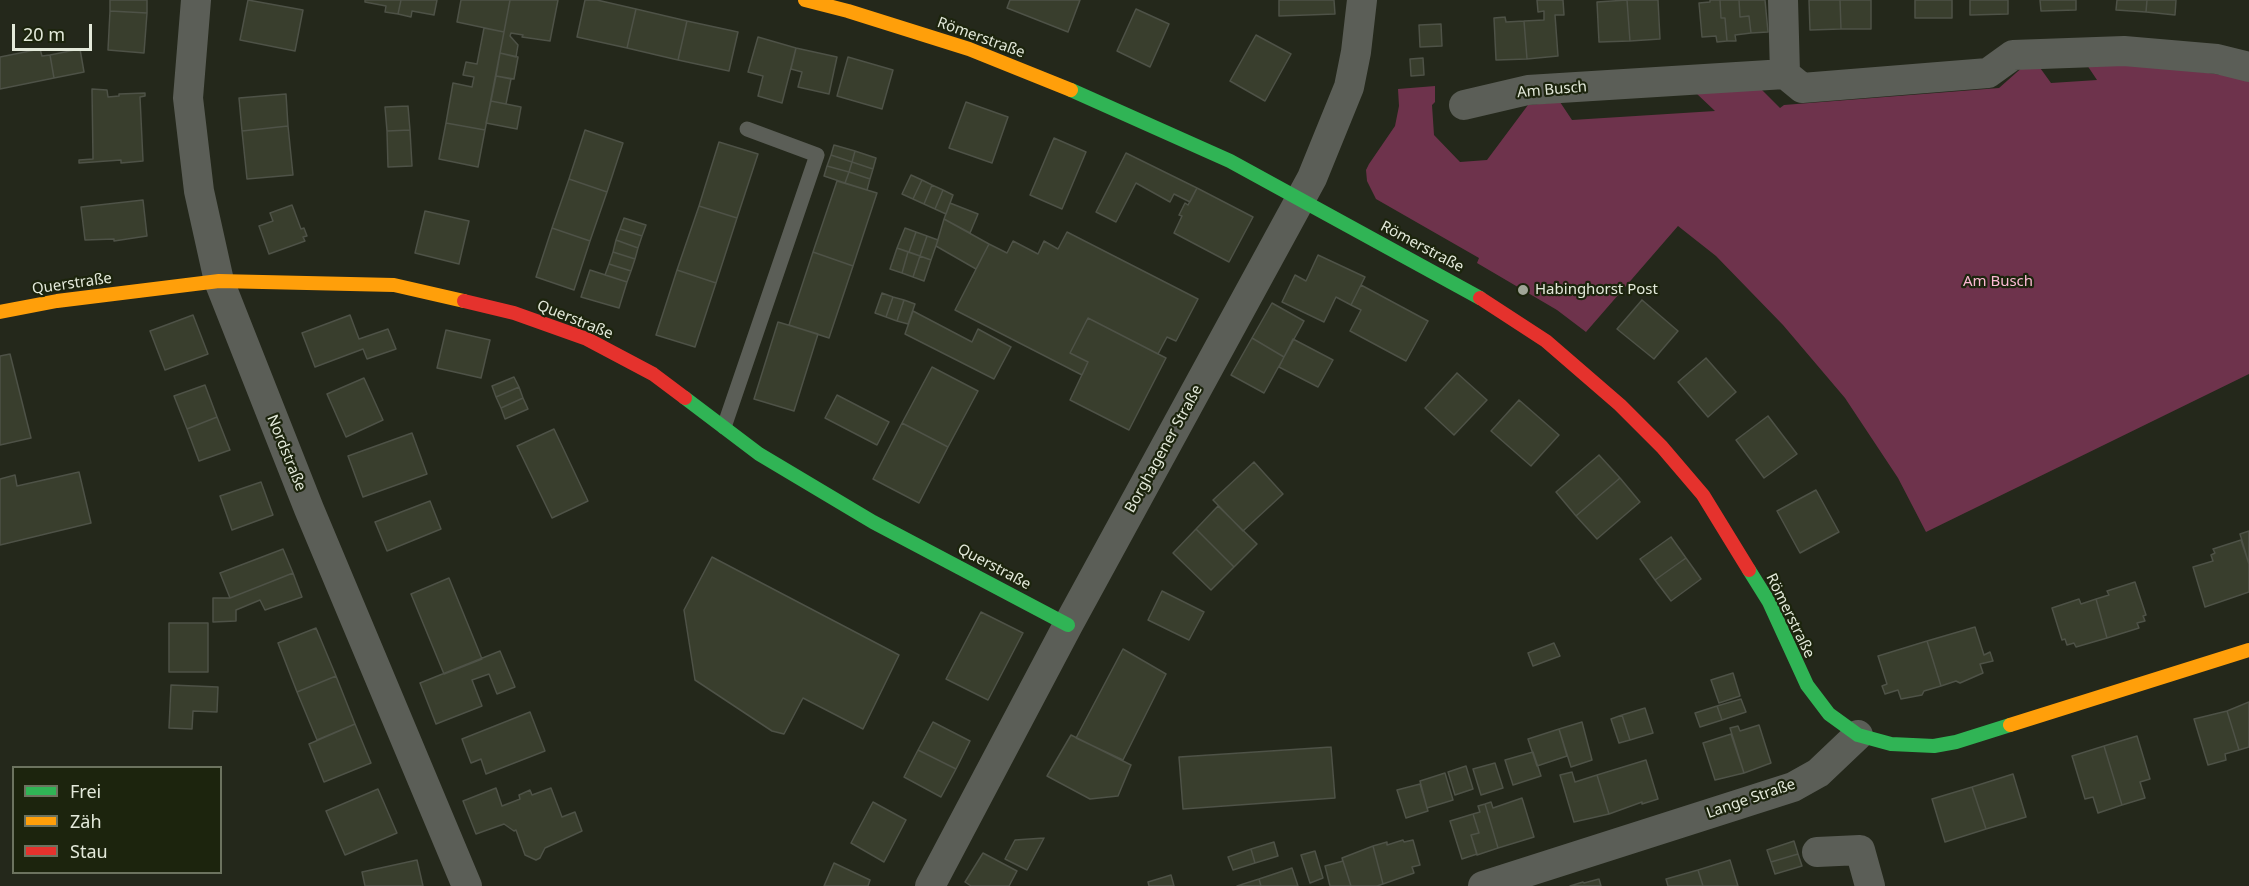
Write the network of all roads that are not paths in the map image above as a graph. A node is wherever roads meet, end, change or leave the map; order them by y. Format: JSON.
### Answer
{"nodes":[{"id":1,"x":196,"y":0,"type":"edge"},
{"id":2,"x":805,"y":0,"type":"edge"},
{"id":3,"x":1362,"y":0,"type":"edge"},
{"id":4,"x":1783,"y":0,"type":"edge"},
{"id":5,"x":850,"y":5,"type":"edge"},
{"id":6,"x":2249,"y":67,"type":"edge"},
{"id":7,"x":1785,"y":74,"type":"junction"},
{"id":8,"x":1464,"y":105,"type":"dead end"},
{"id":9,"x":747,"y":129,"type":"dead end"},
{"id":10,"x":1301,"y":201,"type":"junction"},
{"id":11,"x":219,"y":281,"type":"junction"},
{"id":12,"x":0,"y":312,"type":"edge"},
{"id":13,"x":724,"y":428,"type":"junction"},
{"id":14,"x":1068,"y":625,"type":"junction"},
{"id":15,"x":2249,"y":650,"type":"edge"},
{"id":16,"x":1858,"y":735,"type":"junction"},
{"id":17,"x":1817,"y":852,"type":"dead end"},
{"id":18,"x":467,"y":886,"type":"edge"},
{"id":19,"x":930,"y":886,"type":"edge"},
{"id":20,"x":1483,"y":886,"type":"edge"},
{"id":21,"x":1870,"y":886,"type":"edge"}],
"edges":[{"from":1,"to":11,"type":"street","name":"Nordstraße"},
{"from":2,"to":5,"type":"main road","name":"Römerstraße"},
{"from":3,"to":10,"type":"street","name":"Borghagener Straße"},
{"from":4,"to":7,"type":"street"},
{"from":5,"to":10,"type":"main road","name":"Römerstraße"},
{"from":6,"to":7,"type":"street"},
{"from":7,"to":8,"type":"street","name":"Am Busch"},
{"from":9,"to":13,"type":"lane"},
{"from":10,"to":14,"type":"street","name":"Borghagener Straße"},
{"from":10,"to":16,"type":"main road","name":"Römerstraße"},
{"from":11,"to":12,"type":"main road","name":"Querstraße"},
{"from":11,"to":13,"type":"main road","name":"Querstraße"},
{"from":11,"to":18,"type":"street","name":"Nordstraße"},
{"from":13,"to":14,"type":"main road","name":"Querstraße"},
{"from":14,"to":19,"type":"street","name":"Borghagener Straße"},
{"from":15,"to":16,"type":"main road"},
{"from":16,"to":20,"type":"street","name":"Lange Straße"},
{"from":17,"to":21,"type":"street"}]}
